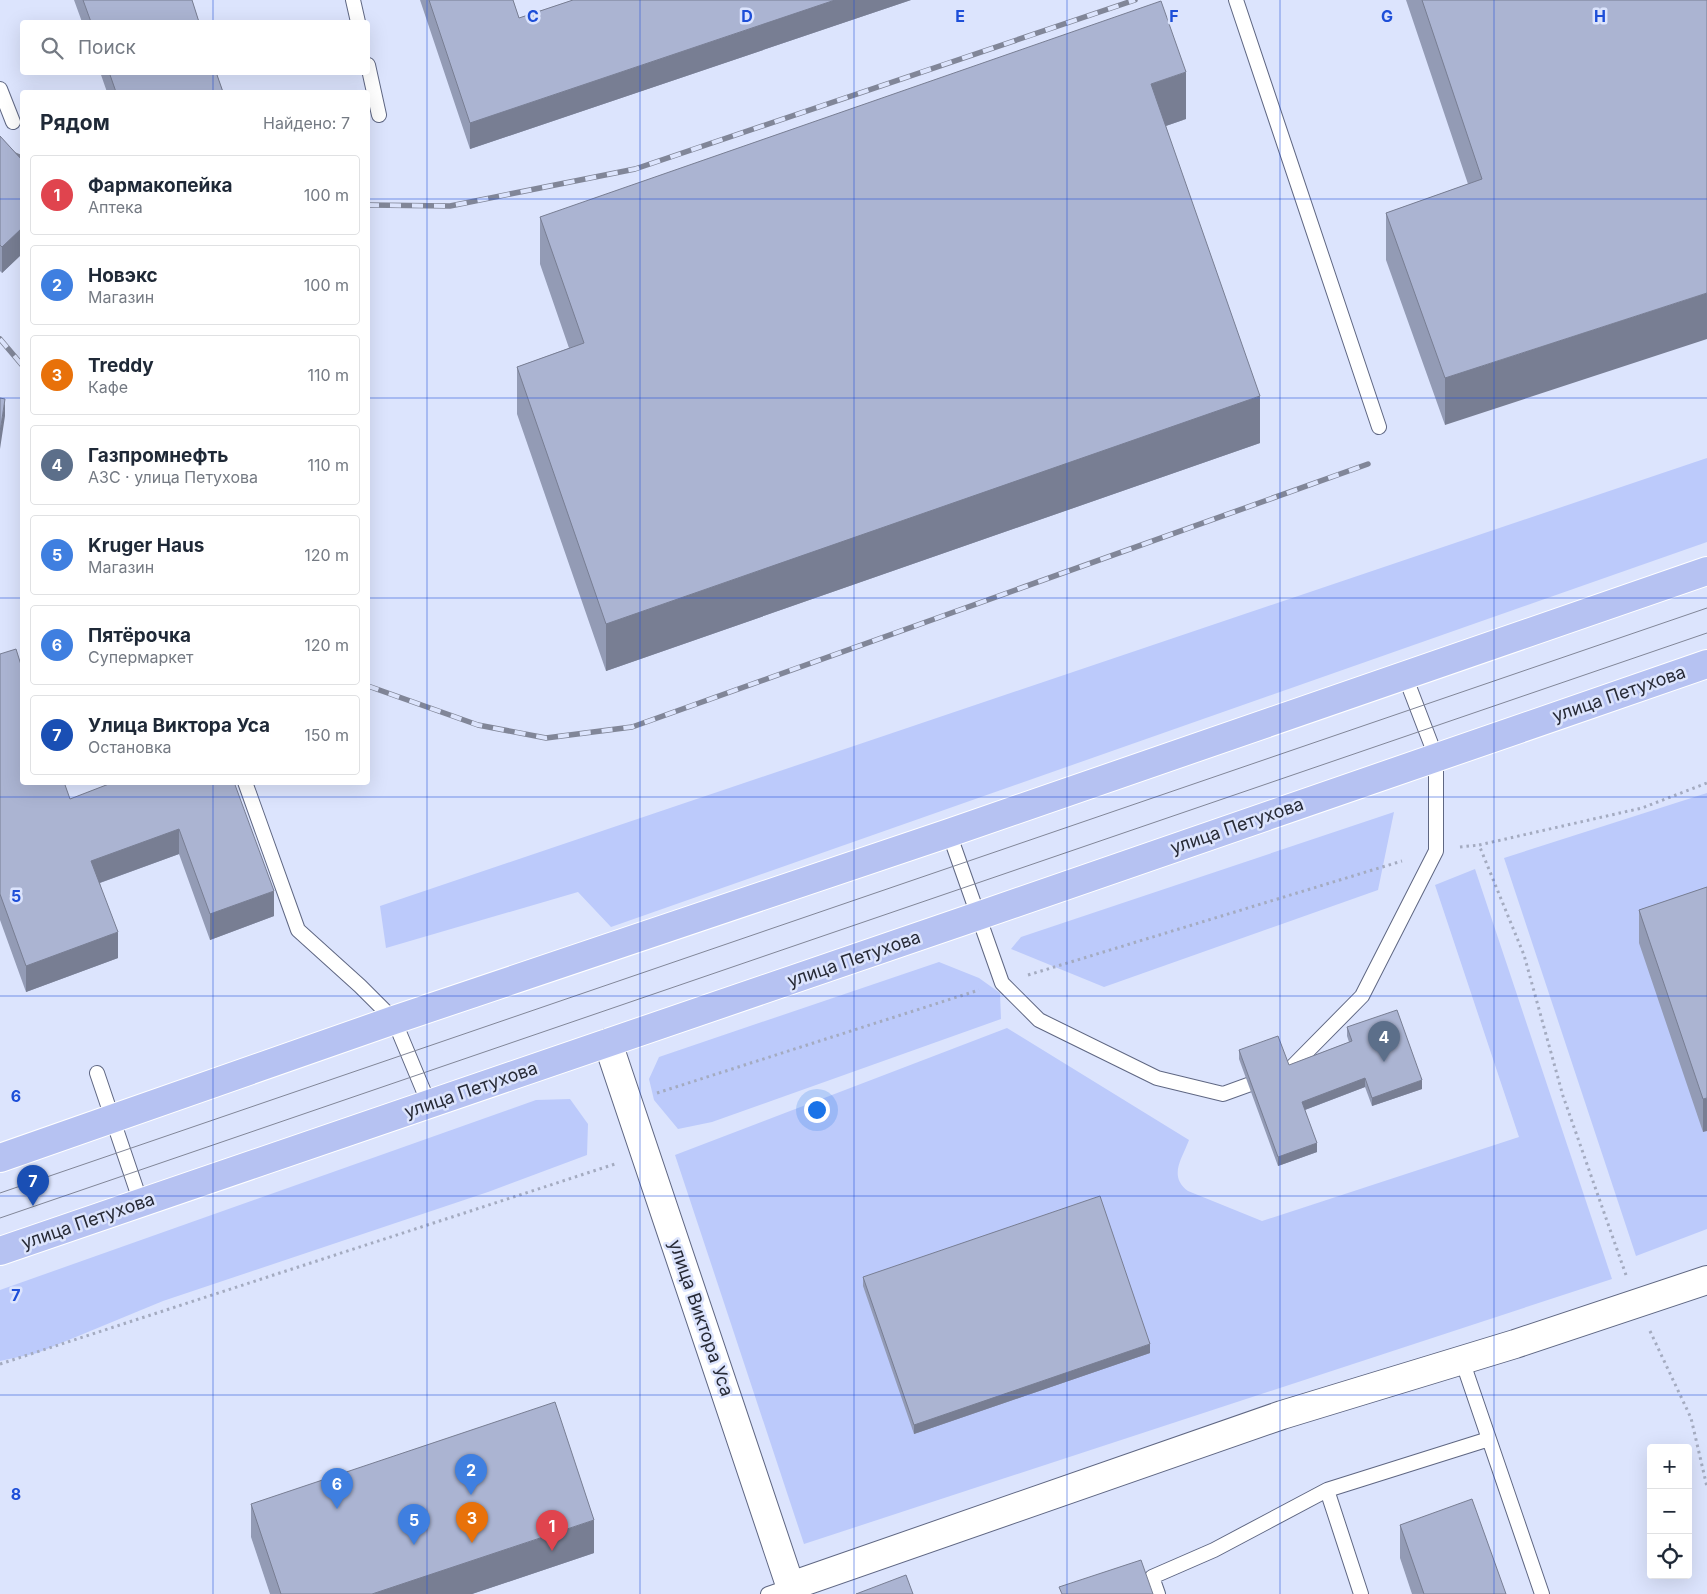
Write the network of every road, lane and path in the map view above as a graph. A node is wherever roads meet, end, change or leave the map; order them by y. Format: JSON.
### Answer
{"nodes":[{"id":1,"x":353,"y":0,"type":"edge"},
{"id":2,"x":1236,"y":0,"type":"edge"},
{"id":3,"x":358,"y":20,"type":"edge"},
{"id":4,"x":370,"y":74,"type":"edge"},
{"id":5,"x":0,"y":89,"type":"edge"},
{"id":6,"x":379,"y":115,"type":"dead end"},
{"id":7,"x":13,"y":122,"type":"dead end"},
{"id":8,"x":1379,"y":427,"type":"dead end"},
{"id":9,"x":1707,"y":571,"type":"edge"},
{"id":10,"x":1707,"y":664,"type":"edge"},
{"id":11,"x":1404,"y":676,"type":"junction"},
{"id":12,"x":1436,"y":757,"type":"junction"},
{"id":13,"x":1707,"y":783,"type":"edge"},
{"id":14,"x":246,"y":785,"type":"edge"},
{"id":15,"x":950,"y":833,"type":"junction"},
{"id":16,"x":1479,"y":845,"type":"junction"},
{"id":17,"x":1436,"y":851,"type":"junction"},
{"id":18,"x":978,"y":916,"type":"junction"},
{"id":19,"x":1002,"y":983,"type":"junction"},
{"id":20,"x":394,"y":1020,"type":"junction"},
{"id":21,"x":608,"y":1043,"type":"junction"},
{"id":22,"x":97,"y":1073,"type":"dead end"},
{"id":23,"x":628,"y":1102,"type":"junction"},
{"id":24,"x":429,"y":1104,"type":"junction"},
{"id":25,"x":112,"y":1118,"type":"junction"},
{"id":26,"x":645,"y":1154,"type":"junction"},
{"id":27,"x":0,"y":1158,"type":"edge"},
{"id":28,"x":141,"y":1203,"type":"junction"},
{"id":29,"x":0,"y":1251,"type":"edge"},
{"id":30,"x":1707,"y":1280,"type":"edge"},
{"id":31,"x":1636,"y":1303,"type":"junction"},
{"id":32,"x":1462,"y":1360,"type":"junction"},
{"id":33,"x":0,"y":1364,"type":"edge"},
{"id":34,"x":1489,"y":1439,"type":"junction"},
{"id":35,"x":1707,"y":1487,"type":"edge"},
{"id":36,"x":1327,"y":1490,"type":"junction"},
{"id":37,"x":784,"y":1591,"type":"edge"},
{"id":38,"x":1158,"y":1594,"type":"edge"},
{"id":39,"x":1361,"y":1594,"type":"edge"},
{"id":40,"x":1542,"y":1594,"type":"edge"}],
"edges":[{"from":1,"to":3,"type":"lane"},
{"from":2,"to":8,"type":"lane"},
{"from":4,"to":6,"type":"lane"},
{"from":5,"to":7,"type":"lane"},
{"from":9,"to":11,"type":"highway"},
{"from":10,"to":12,"type":"highway","name":"улица Петухова"},
{"from":11,"to":12,"type":"lane"},
{"from":11,"to":15,"type":"highway"},
{"from":12,"to":17,"type":"lane"},
{"from":12,"to":18,"type":"highway","name":"улица Петухова"},
{"from":13,"to":16,"type":"path"},
{"from":14,"to":20,"type":"lane"},
{"from":15,"to":18,"type":"lane"},
{"from":15,"to":20,"type":"highway"},
{"from":16,"to":17,"type":"path"},
{"from":16,"to":31,"type":"path"},
{"from":17,"to":19,"type":"path"},
{"from":17,"to":19,"type":"lane"},
{"from":18,"to":19,"type":"lane"},
{"from":18,"to":21,"type":"highway","name":"улица Петухова"},
{"from":19,"to":23,"type":"path"},
{"from":20,"to":24,"type":"lane"},
{"from":20,"to":25,"type":"highway"},
{"from":21,"to":23,"type":"street","name":"улица Виктора Уса"},
{"from":21,"to":24,"type":"highway","name":"улица Петухова"},
{"from":22,"to":25,"type":"lane"},
{"from":23,"to":26,"type":"street","name":"улица Виктора Уса"},
{"from":24,"to":28,"type":"highway","name":"улица Петухова"},
{"from":25,"to":27,"type":"highway"},
{"from":25,"to":28,"type":"lane"},
{"from":26,"to":33,"type":"path"},
{"from":26,"to":37,"type":"street","name":"улица Виктора Уса"},
{"from":28,"to":29,"type":"highway","name":"улица Петухова"},
{"from":30,"to":31,"type":"street"},
{"from":31,"to":32,"type":"street"},
{"from":31,"to":35,"type":"path"},
{"from":32,"to":34,"type":"lane"},
{"from":32,"to":37,"type":"street"},
{"from":34,"to":36,"type":"lane"},
{"from":34,"to":40,"type":"lane"},
{"from":36,"to":38,"type":"lane"},
{"from":36,"to":39,"type":"lane"}]}
